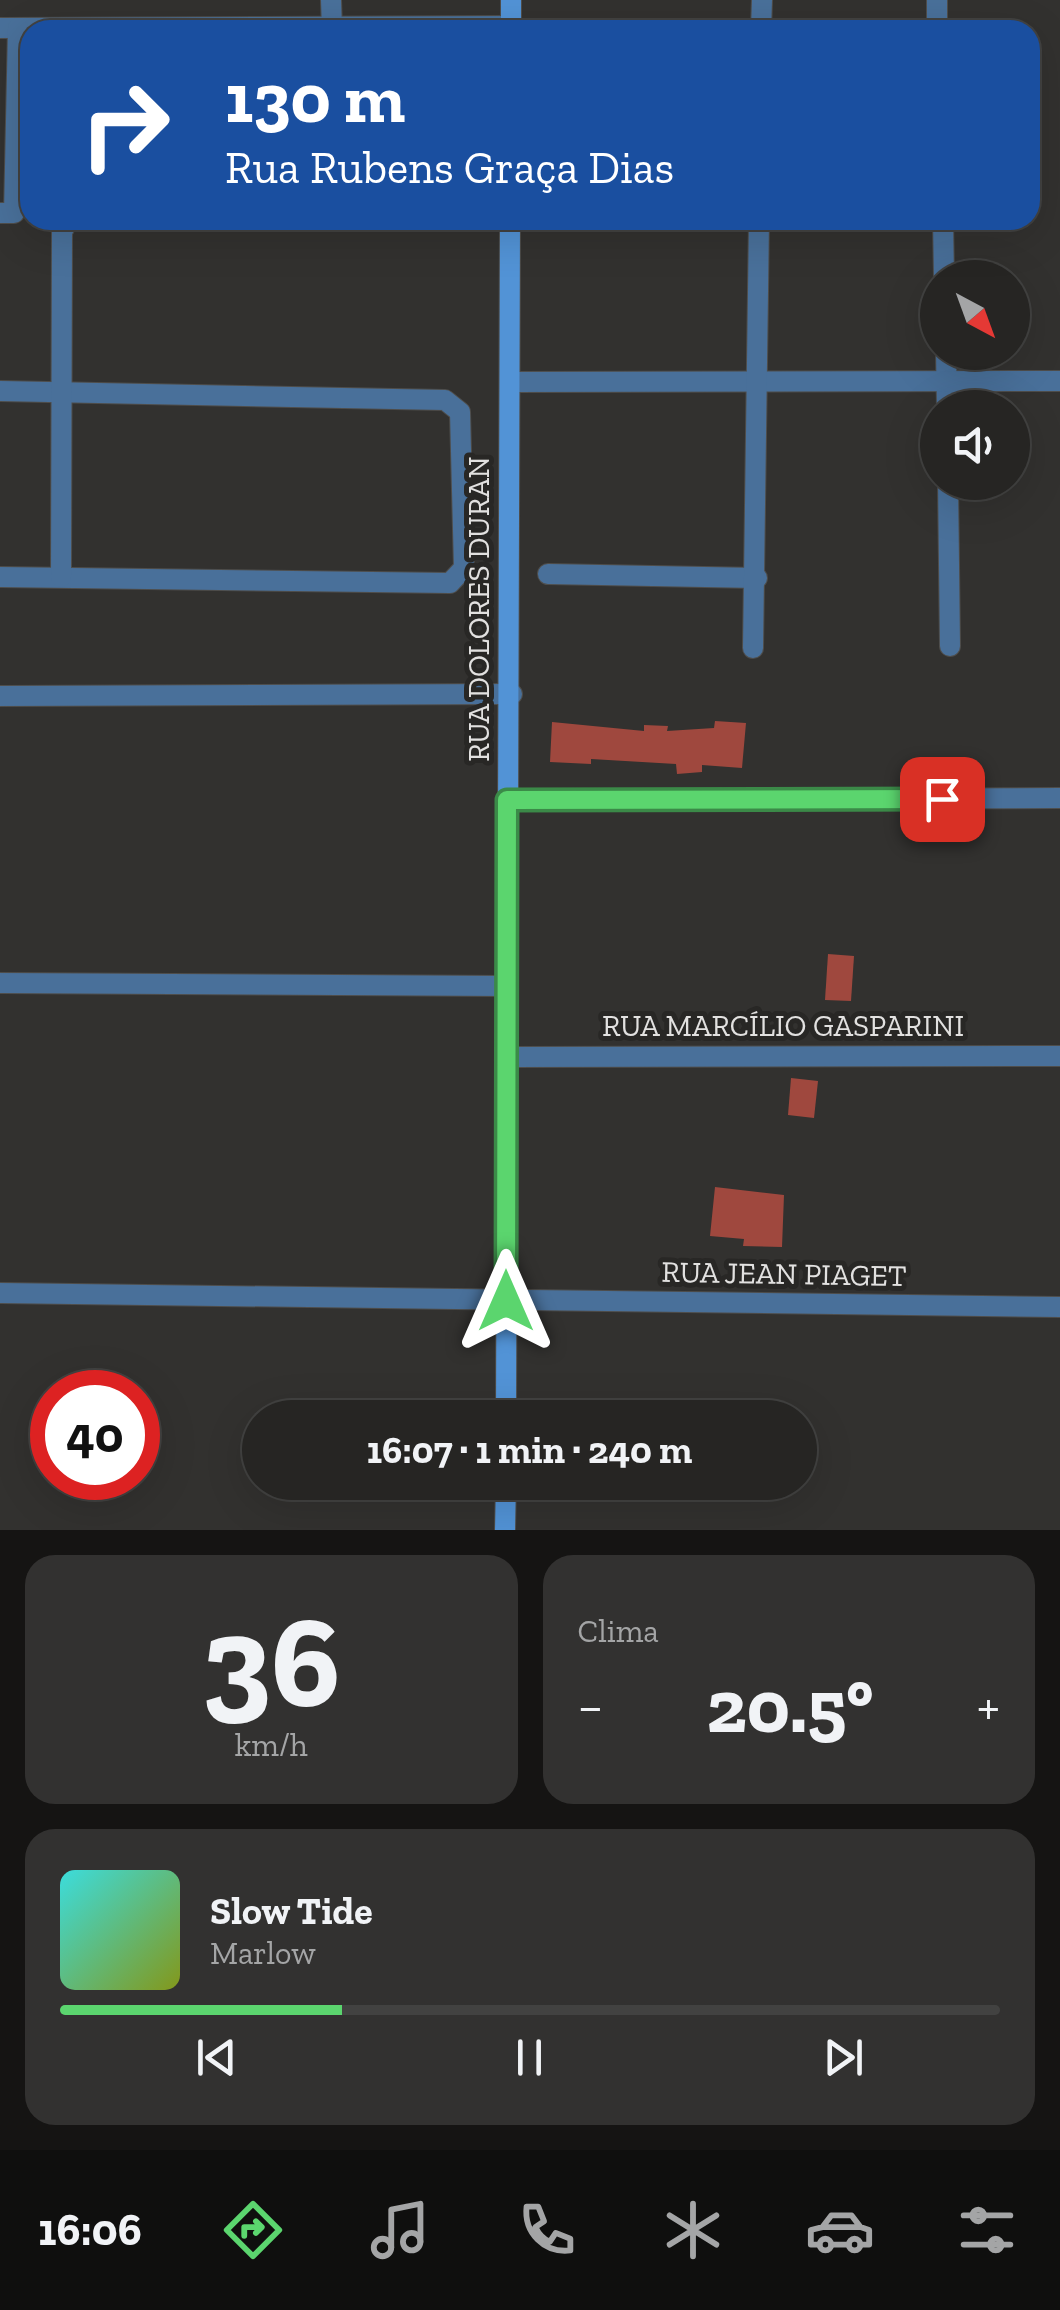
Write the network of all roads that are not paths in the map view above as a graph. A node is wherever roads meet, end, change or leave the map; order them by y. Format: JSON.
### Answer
{"nodes":[{"id":1,"x":9,"y":28,"type":"edge"},
{"id":2,"x":0,"y":214,"type":"edge"},
{"id":3,"x":63,"y":230,"type":"edge"},
{"id":4,"x":510,"y":230,"type":"edge"},
{"id":5,"x":758,"y":230,"type":"edge"},
{"id":6,"x":942,"y":230,"type":"edge"},
{"id":7,"x":943,"y":260,"type":"edge"},
{"id":8,"x":947,"y":370,"type":"edge"},
{"id":9,"x":947,"y":380,"type":"junction"},
{"id":10,"x":1060,"y":381,"type":"edge"},
{"id":11,"x":510,"y":382,"type":"junction"},
{"id":12,"x":756,"y":383,"type":"junction"},
{"id":13,"x":947,"y":390,"type":"edge"},
{"id":14,"x":0,"y":391,"type":"edge"},
{"id":15,"x":60,"y":391,"type":"junction"},
{"id":16,"x":948,"y":500,"type":"edge"},
{"id":17,"x":548,"y":574,"type":"dead end"},
{"id":18,"x":0,"y":577,"type":"edge"},
{"id":19,"x":61,"y":577,"type":"junction"},
{"id":20,"x":757,"y":578,"type":"junction"},
{"id":21,"x":950,"y":646,"type":"dead end"},
{"id":22,"x":753,"y":648,"type":"dead end"},
{"id":23,"x":512,"y":694,"type":"junction"},
{"id":24,"x":0,"y":696,"type":"edge"},
{"id":25,"x":1060,"y":798,"type":"edge"},
{"id":26,"x":507,"y":800,"type":"junction"},
{"id":27,"x":0,"y":983,"type":"edge"},
{"id":28,"x":507,"y":986,"type":"junction"},
{"id":29,"x":1060,"y":1056,"type":"edge"},
{"id":30,"x":507,"y":1058,"type":"junction"},
{"id":31,"x":0,"y":1292,"type":"edge"},
{"id":32,"x":506,"y":1301,"type":"junction"},
{"id":33,"x":1060,"y":1307,"type":"edge"},
{"id":34,"x":506,"y":1400,"type":"edge"},
{"id":35,"x":506,"y":1500,"type":"edge"},
{"id":36,"x":506,"y":1530,"type":"edge"}],
"edges":[{"from":1,"to":2,"type":"street"},
{"from":3,"to":15,"type":"street"},
{"from":4,"to":11,"type":"street","name":"RUA DOLORES DURAN"},
{"from":5,"to":12,"type":"street"},
{"from":6,"to":7,"type":"street"},
{"from":8,"to":9,"type":"street"},
{"from":9,"to":10,"type":"street"},
{"from":9,"to":12,"type":"street"},
{"from":9,"to":13,"type":"street"},
{"from":11,"to":12,"type":"street"},
{"from":11,"to":23,"type":"street","name":"RUA DOLORES DURAN"},
{"from":12,"to":20,"type":"street"},
{"from":14,"to":15,"type":"street"},
{"from":15,"to":19,"type":"street"},
{"from":15,"to":19,"type":"street"},
{"from":16,"to":21,"type":"street"},
{"from":17,"to":20,"type":"street"},
{"from":18,"to":19,"type":"street"},
{"from":20,"to":22,"type":"street"},
{"from":23,"to":24,"type":"street"},
{"from":23,"to":26,"type":"street","name":"RUA DOLORES DURAN"},
{"from":25,"to":26,"type":"street"},
{"from":26,"to":28,"type":"street","name":"RUA DOLORES DURAN"},
{"from":27,"to":28,"type":"street"},
{"from":28,"to":30,"type":"street","name":"RUA DOLORES DURAN"},
{"from":29,"to":30,"type":"street","name":"RUA MARCÍLIO GASPARINI"},
{"from":30,"to":32,"type":"street","name":"RUA DOLORES DURAN"},
{"from":31,"to":32,"type":"street","name":"RUA JEAN PIAGET"},
{"from":32,"to":33,"type":"street","name":"RUA JEAN PIAGET"},
{"from":32,"to":34,"type":"street","name":"RUA DOLORES DURAN"},
{"from":35,"to":36,"type":"street"}]}
